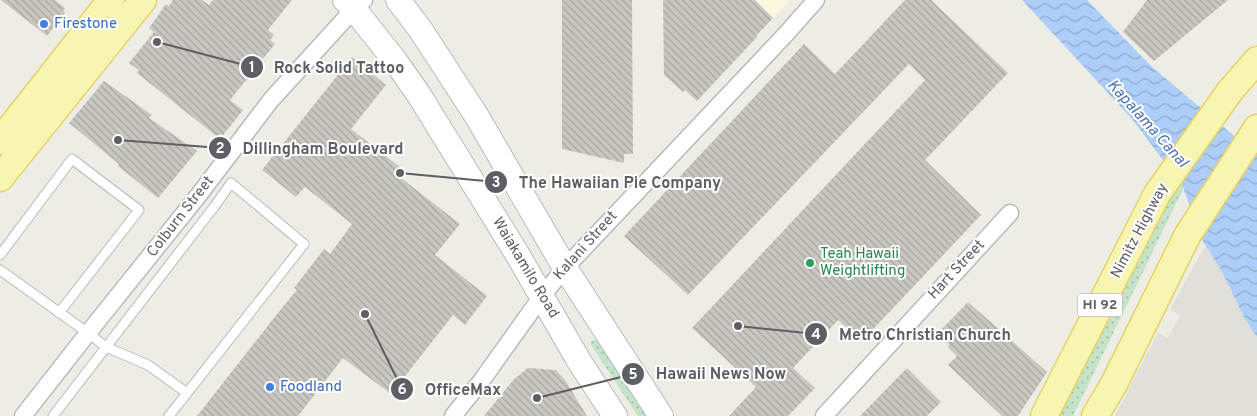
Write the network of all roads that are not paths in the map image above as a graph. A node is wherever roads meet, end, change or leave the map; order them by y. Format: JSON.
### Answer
{"nodes":[{"id":1,"x":111,"y":0,"type":"edge"},
{"id":2,"x":143,"y":0,"type":"edge"},
{"id":3,"x":398,"y":0,"type":"edge"},
{"id":4,"x":816,"y":0,"type":"edge"},
{"id":5,"x":354,"y":3,"type":"edge"},
{"id":6,"x":1257,"y":60,"type":"edge"},
{"id":7,"x":1257,"y":128,"type":"edge"},
{"id":8,"x":0,"y":140,"type":"edge"},
{"id":9,"x":0,"y":178,"type":"edge"},
{"id":10,"x":198,"y":196,"type":"junction"},
{"id":11,"x":214,"y":207,"type":"junction"},
{"id":12,"x":1010,"y":213,"type":"dead end"},
{"id":13,"x":0,"y":254,"type":"edge"},
{"id":14,"x":565,"y":268,"type":"junction"},
{"id":15,"x":0,"y":270,"type":"edge"},
{"id":16,"x":542,"y":296,"type":"junction"},
{"id":17,"x":59,"y":313,"type":"junction"},
{"id":18,"x":88,"y":333,"type":"junction"},
{"id":19,"x":106,"y":348,"type":"junction"},
{"id":20,"x":187,"y":393,"type":"junction"},
{"id":21,"x":23,"y":416,"type":"edge"},
{"id":22,"x":52,"y":416,"type":"edge"},
{"id":23,"x":169,"y":416,"type":"edge"},
{"id":24,"x":453,"y":416,"type":"edge"},
{"id":25,"x":615,"y":416,"type":"edge"},
{"id":26,"x":662,"y":416,"type":"edge"},
{"id":27,"x":824,"y":416,"type":"edge"},
{"id":28,"x":1044,"y":416,"type":"edge"},
{"id":29,"x":1095,"y":416,"type":"edge"}],
"edges":[{"from":1,"to":8,"type":"main road"},
{"from":2,"to":9,"type":"main road"},
{"from":3,"to":14,"type":"main road"},
{"from":4,"to":14,"type":"street","name":"Kalani Street"},
{"from":5,"to":10,"type":"street","name":"Colburn Street"},
{"from":5,"to":16,"type":"main road","name":"Waiakamilo Road"},
{"from":6,"to":28,"type":"main road","name":"Nimitz Highway","number":"HI 92"},
{"from":7,"to":29,"type":"main road","number":"HI 92"},
{"from":10,"to":11,"type":"lane"},
{"from":10,"to":18,"type":"street","name":"Colburn Street"},
{"from":11,"to":19,"type":"lane"},
{"from":11,"to":20,"type":"lane"},
{"from":12,"to":27,"type":"street","name":"Hart Street"},
{"from":13,"to":17,"type":"lane"},
{"from":14,"to":16,"type":"street","name":"Kalani Street"},
{"from":14,"to":26,"type":"main road"},
{"from":15,"to":17,"type":"lane"},
{"from":16,"to":24,"type":"street","name":"Kalani Street"},
{"from":16,"to":25,"type":"main road","name":"Waiakamilo Road"},
{"from":17,"to":18,"type":"lane"},
{"from":18,"to":19,"type":"lane"},
{"from":18,"to":21,"type":"street","name":"Colburn Street"},
{"from":19,"to":20,"type":"lane"},
{"from":19,"to":22,"type":"lane"},
{"from":20,"to":23,"type":"lane"}]}
